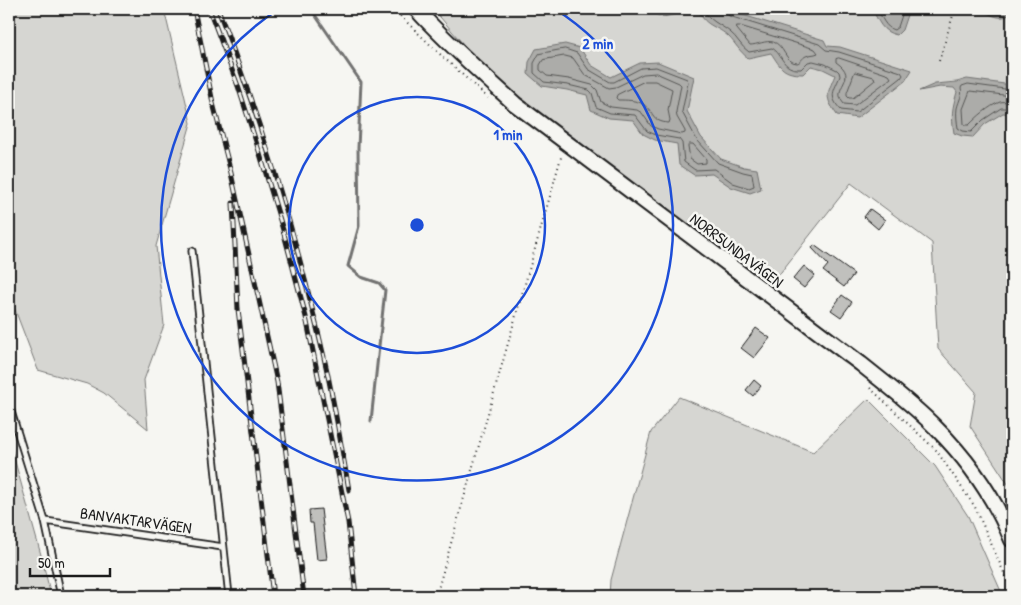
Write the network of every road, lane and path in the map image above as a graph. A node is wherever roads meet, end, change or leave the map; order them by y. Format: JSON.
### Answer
{"nodes":[{"id":1,"x":393,"y":9,"type":"edge"},
{"id":2,"x":416,"y":9,"type":"edge"},
{"id":3,"x":955,"y":9,"type":"edge"},
{"id":4,"x":940,"y":62,"type":"dead end"},
{"id":5,"x":491,"y":100,"type":"dead end"},
{"id":6,"x":567,"y":144,"type":"junction"},
{"id":7,"x":192,"y":251,"type":"dead end"},
{"id":8,"x":869,"y":387,"type":"dead end"},
{"id":9,"x":9,"y":405,"type":"edge"},
{"id":10,"x":45,"y":521,"type":"junction"},
{"id":11,"x":1012,"y":540,"type":"edge"},
{"id":12,"x":224,"y":546,"type":"junction"},
{"id":13,"x":1012,"y":591,"type":"edge"},
{"id":14,"x":61,"y":596,"type":"edge"},
{"id":15,"x":229,"y":596,"type":"edge"},
{"id":16,"x":436,"y":596,"type":"edge"}],
"edges":[{"from":1,"to":5,"type":"path"},
{"from":2,"to":6,"type":"street","name":"NORRSUNDAVÄGEN"},
{"from":3,"to":4,"type":"path"},
{"from":6,"to":11,"type":"street","name":"NORRSUNDAVÄGEN"},
{"from":6,"to":16,"type":"path"},
{"from":7,"to":12,"type":"lane"},
{"from":8,"to":13,"type":"path"},
{"from":9,"to":10,"type":"lane"},
{"from":10,"to":12,"type":"lane","name":"BANVAKTARVÄGEN"},
{"from":10,"to":14,"type":"lane"},
{"from":12,"to":15,"type":"lane"}]}
